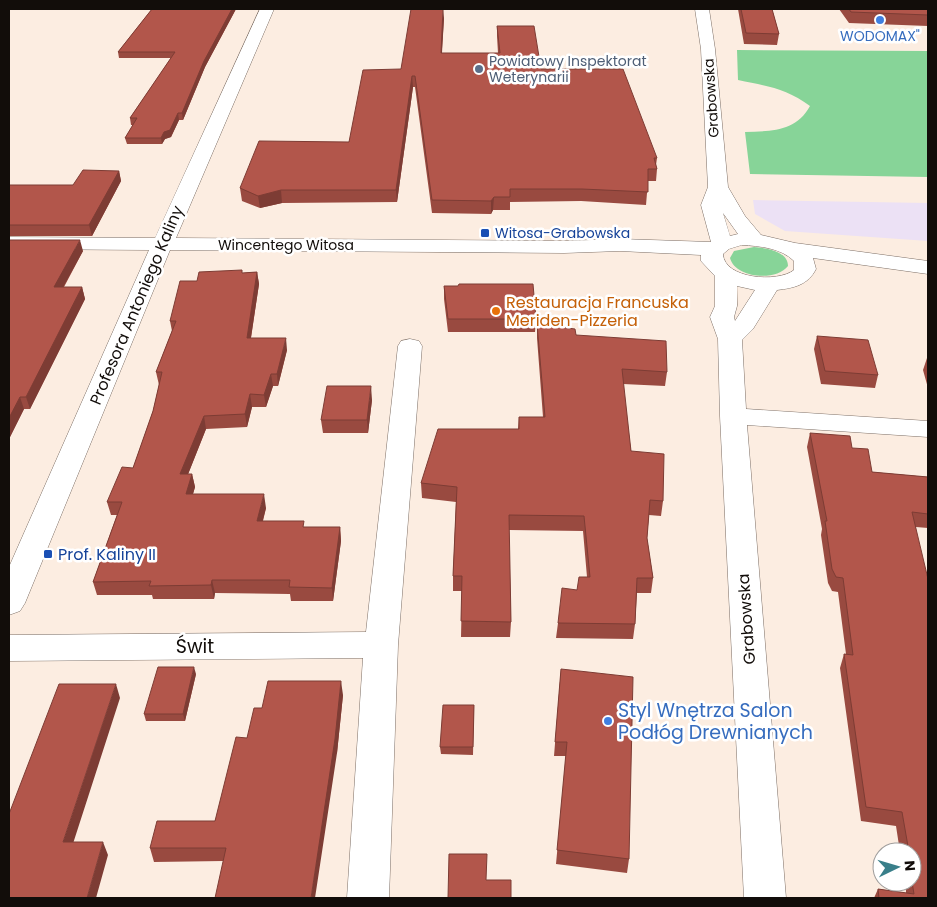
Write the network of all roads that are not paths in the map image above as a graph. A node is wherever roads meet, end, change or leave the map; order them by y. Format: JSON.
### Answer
{"nodes":[{"id":1,"x":267,"y":9,"type":"edge"},
{"id":2,"x":702,"y":9,"type":"edge"},
{"id":3,"x":718,"y":187,"type":"junction"},
{"id":4,"x":754,"y":239,"type":"junction"},
{"id":5,"x":9,"y":243,"type":"edge"},
{"id":6,"x":162,"y":245,"type":"junction"},
{"id":7,"x":791,"y":249,"type":"junction"},
{"id":8,"x":719,"y":259,"type":"junction"},
{"id":9,"x":928,"y":267,"type":"edge"},
{"id":10,"x":801,"y":276,"type":"junction"},
{"id":11,"x":770,"y":285,"type":"junction"},
{"id":12,"x":730,"y":339,"type":"junction"},
{"id":13,"x":410,"y":346,"type":"dead end"},
{"id":14,"x":733,"y":416,"type":"junction"},
{"id":15,"x":928,"y":429,"type":"edge"},
{"id":16,"x":9,"y":603,"type":"edge"},
{"id":17,"x":381,"y":645,"type":"junction"},
{"id":18,"x":9,"y":648,"type":"edge"},
{"id":19,"x":368,"y":898,"type":"edge"},
{"id":20,"x":764,"y":898,"type":"edge"}],
"edges":[{"from":1,"to":6,"type":"street","name":"Profesora Antoniego Kaliny"},
{"from":2,"to":3,"type":"street","name":"Grabowska"},
{"from":3,"to":4,"type":"street","name":"Grabowska"},
{"from":3,"to":8,"type":"street","name":"Grabowska"},
{"from":4,"to":7,"type":"street"},
{"from":4,"to":8,"type":"street"},
{"from":5,"to":6,"type":"street","name":"Wincentego Witosa"},
{"from":6,"to":8,"type":"street","name":"Wincentego Witosa"},
{"from":6,"to":16,"type":"street","name":"Profesora Antoniego Kaliny"},
{"from":7,"to":9,"type":"street"},
{"from":7,"to":10,"type":"street"},
{"from":8,"to":11,"type":"street"},
{"from":8,"to":12,"type":"street","name":"Grabowska"},
{"from":9,"to":10,"type":"street"},
{"from":10,"to":11,"type":"street"},
{"from":11,"to":12,"type":"street"},
{"from":12,"to":14,"type":"street","name":"Grabowska"},
{"from":13,"to":17,"type":"street"},
{"from":14,"to":15,"type":"street"},
{"from":14,"to":20,"type":"street","name":"Grabowska"},
{"from":17,"to":18,"type":"street","name":"Świt"},
{"from":17,"to":19,"type":"street"}]}
